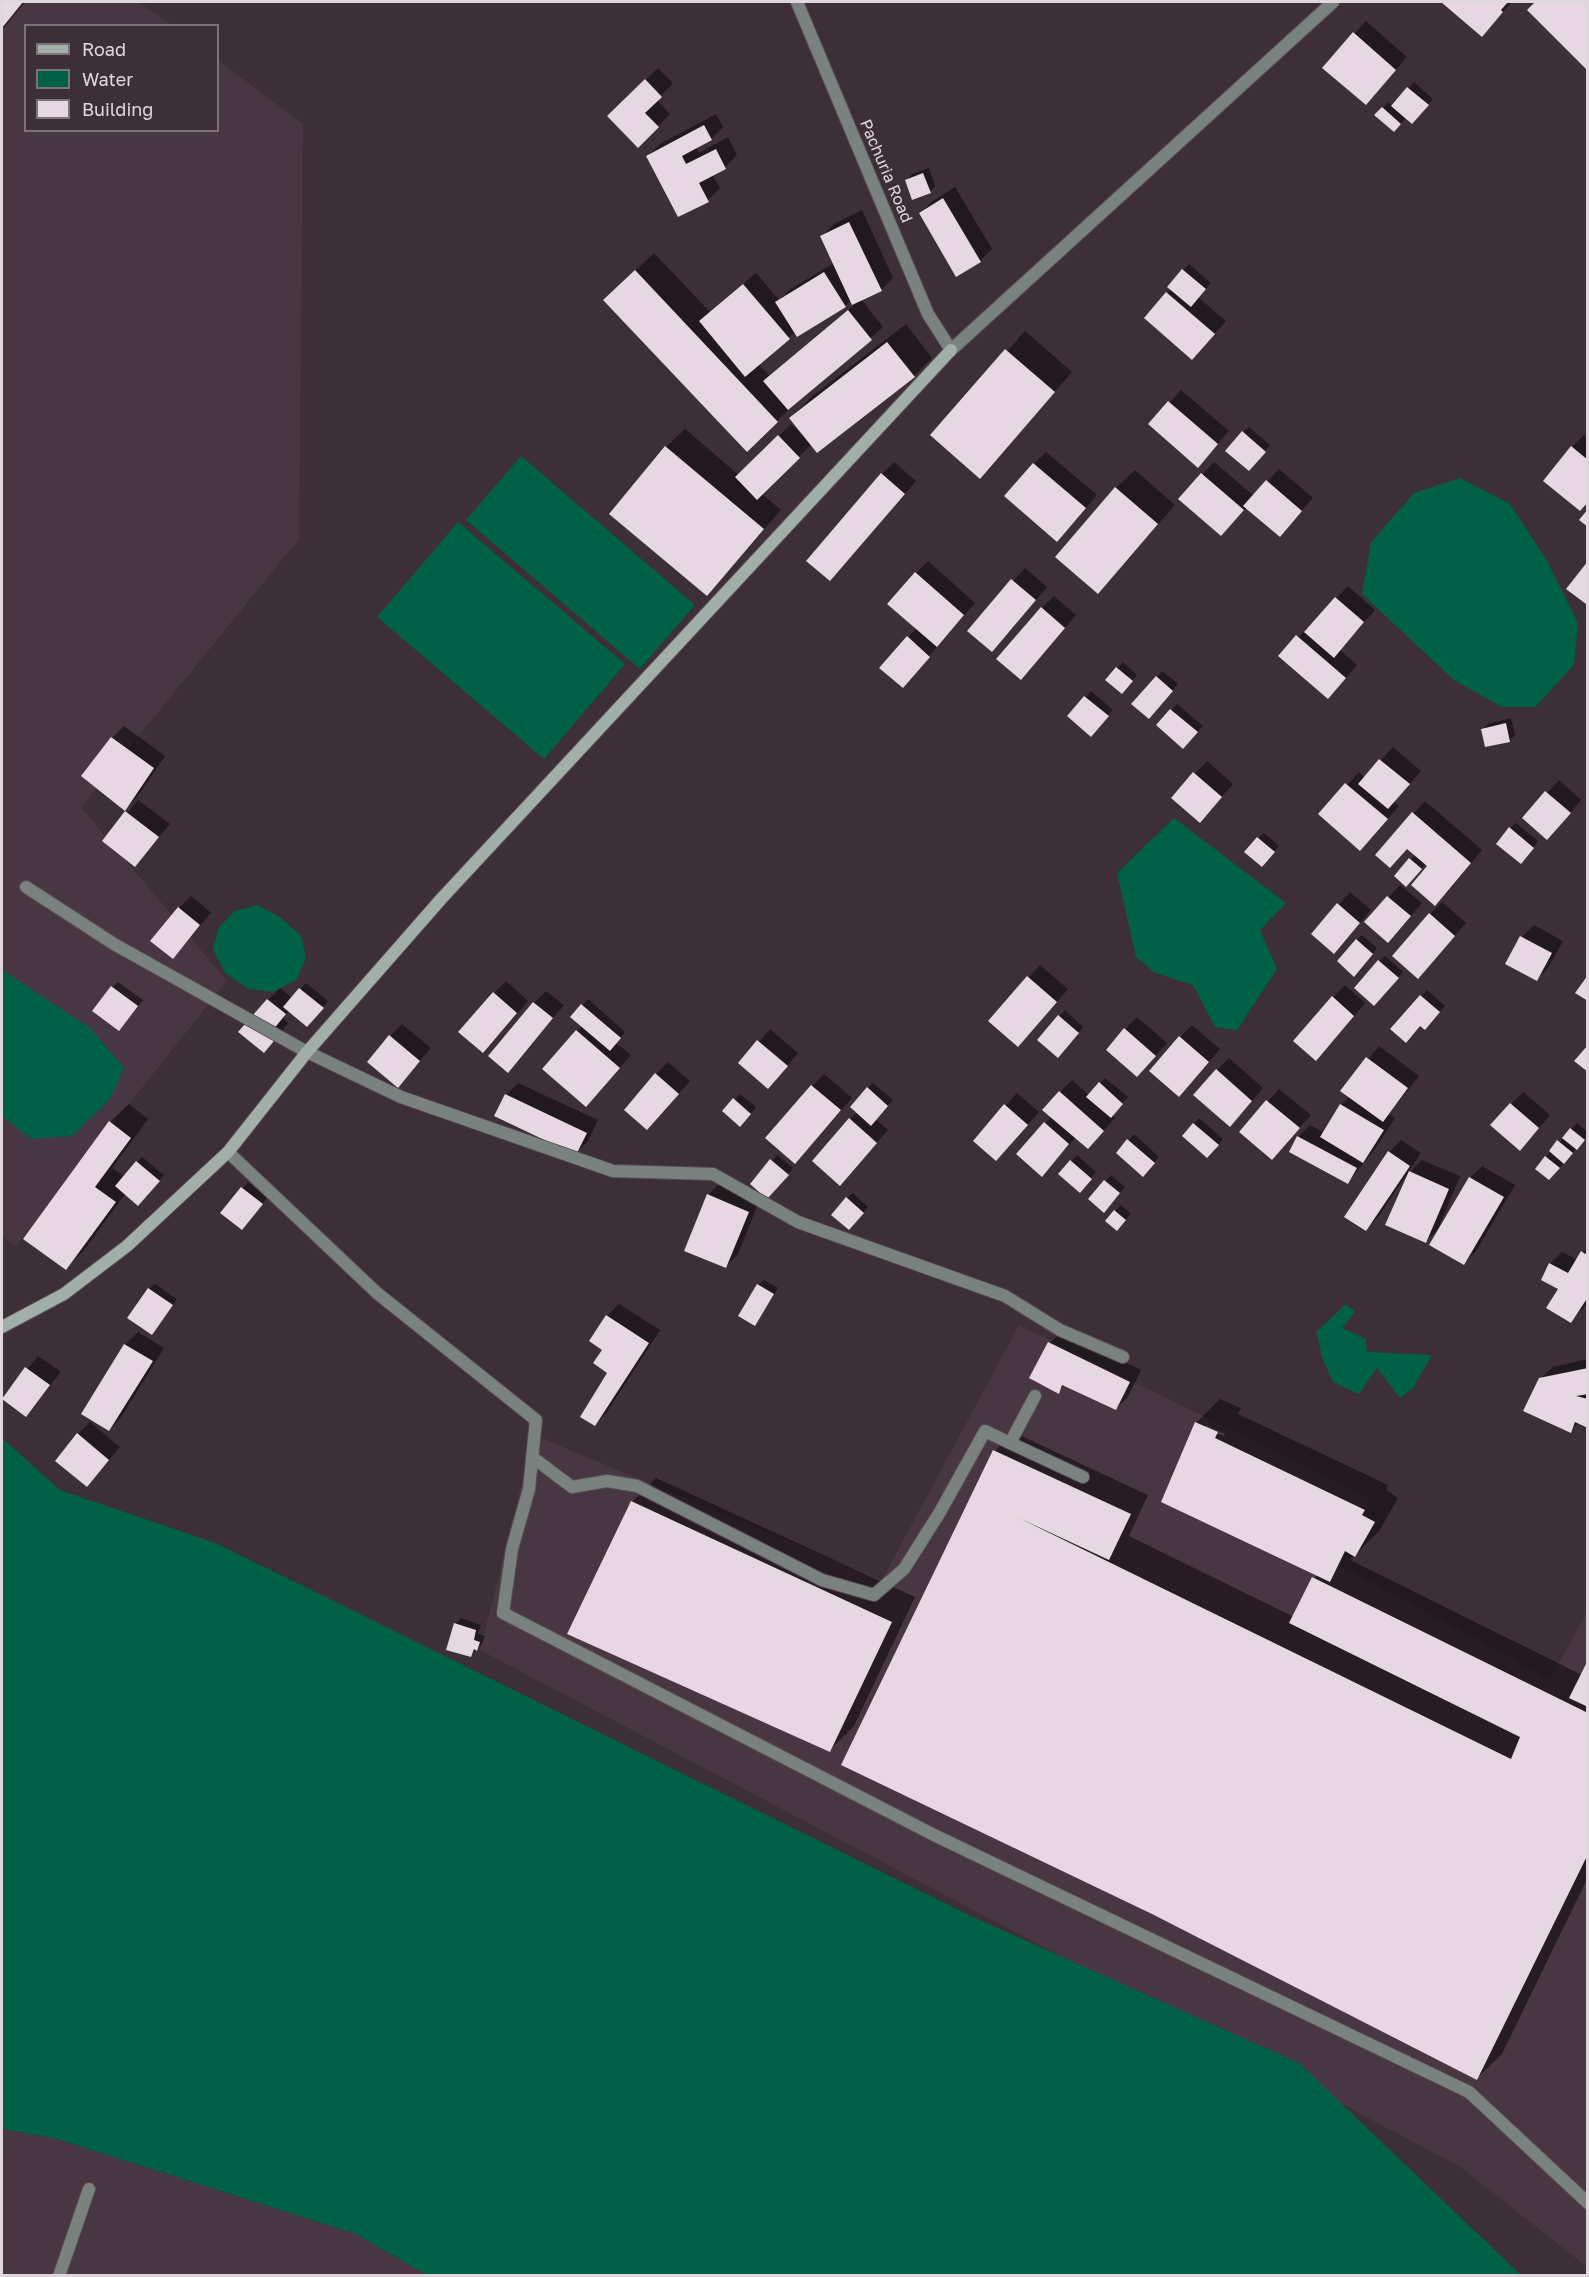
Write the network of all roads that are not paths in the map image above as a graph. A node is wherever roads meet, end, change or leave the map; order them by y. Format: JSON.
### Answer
{"nodes":[{"id":1,"x":797,"y":2,"type":"edge"},
{"id":2,"x":1333,"y":2,"type":"edge"},
{"id":3,"x":951,"y":350,"type":"junction"},
{"id":4,"x":26,"y":887,"type":"dead end"},
{"id":5,"x":307,"y":1052,"type":"junction"},
{"id":6,"x":228,"y":1152,"type":"junction"},
{"id":7,"x":2,"y":1327,"type":"edge"},
{"id":8,"x":1123,"y":1357,"type":"dead end"},
{"id":9,"x":1035,"y":1396,"type":"dead end"},
{"id":10,"x":1010,"y":1443,"type":"junction"},
{"id":11,"x":532,"y":1457,"type":"junction"},
{"id":12,"x":1083,"y":1478,"type":"dead end"},
{"id":13,"x":89,"y":2189,"type":"dead end"},
{"id":14,"x":1587,"y":2203,"type":"edge"},
{"id":15,"x":59,"y":2276,"type":"edge"}],
"edges":[{"from":1,"to":3,"type":"street","name":"Pachuria Road"},
{"from":2,"to":3,"type":"street"},
{"from":3,"to":5,"type":"main road"},
{"from":4,"to":5,"type":"street"},
{"from":5,"to":6,"type":"main road"},
{"from":5,"to":8,"type":"street"},
{"from":6,"to":7,"type":"main road"},
{"from":6,"to":11,"type":"street"},
{"from":9,"to":10,"type":"street"},
{"from":10,"to":11,"type":"street"},
{"from":10,"to":12,"type":"street"},
{"from":11,"to":14,"type":"street"},
{"from":13,"to":15,"type":"street"}]}
